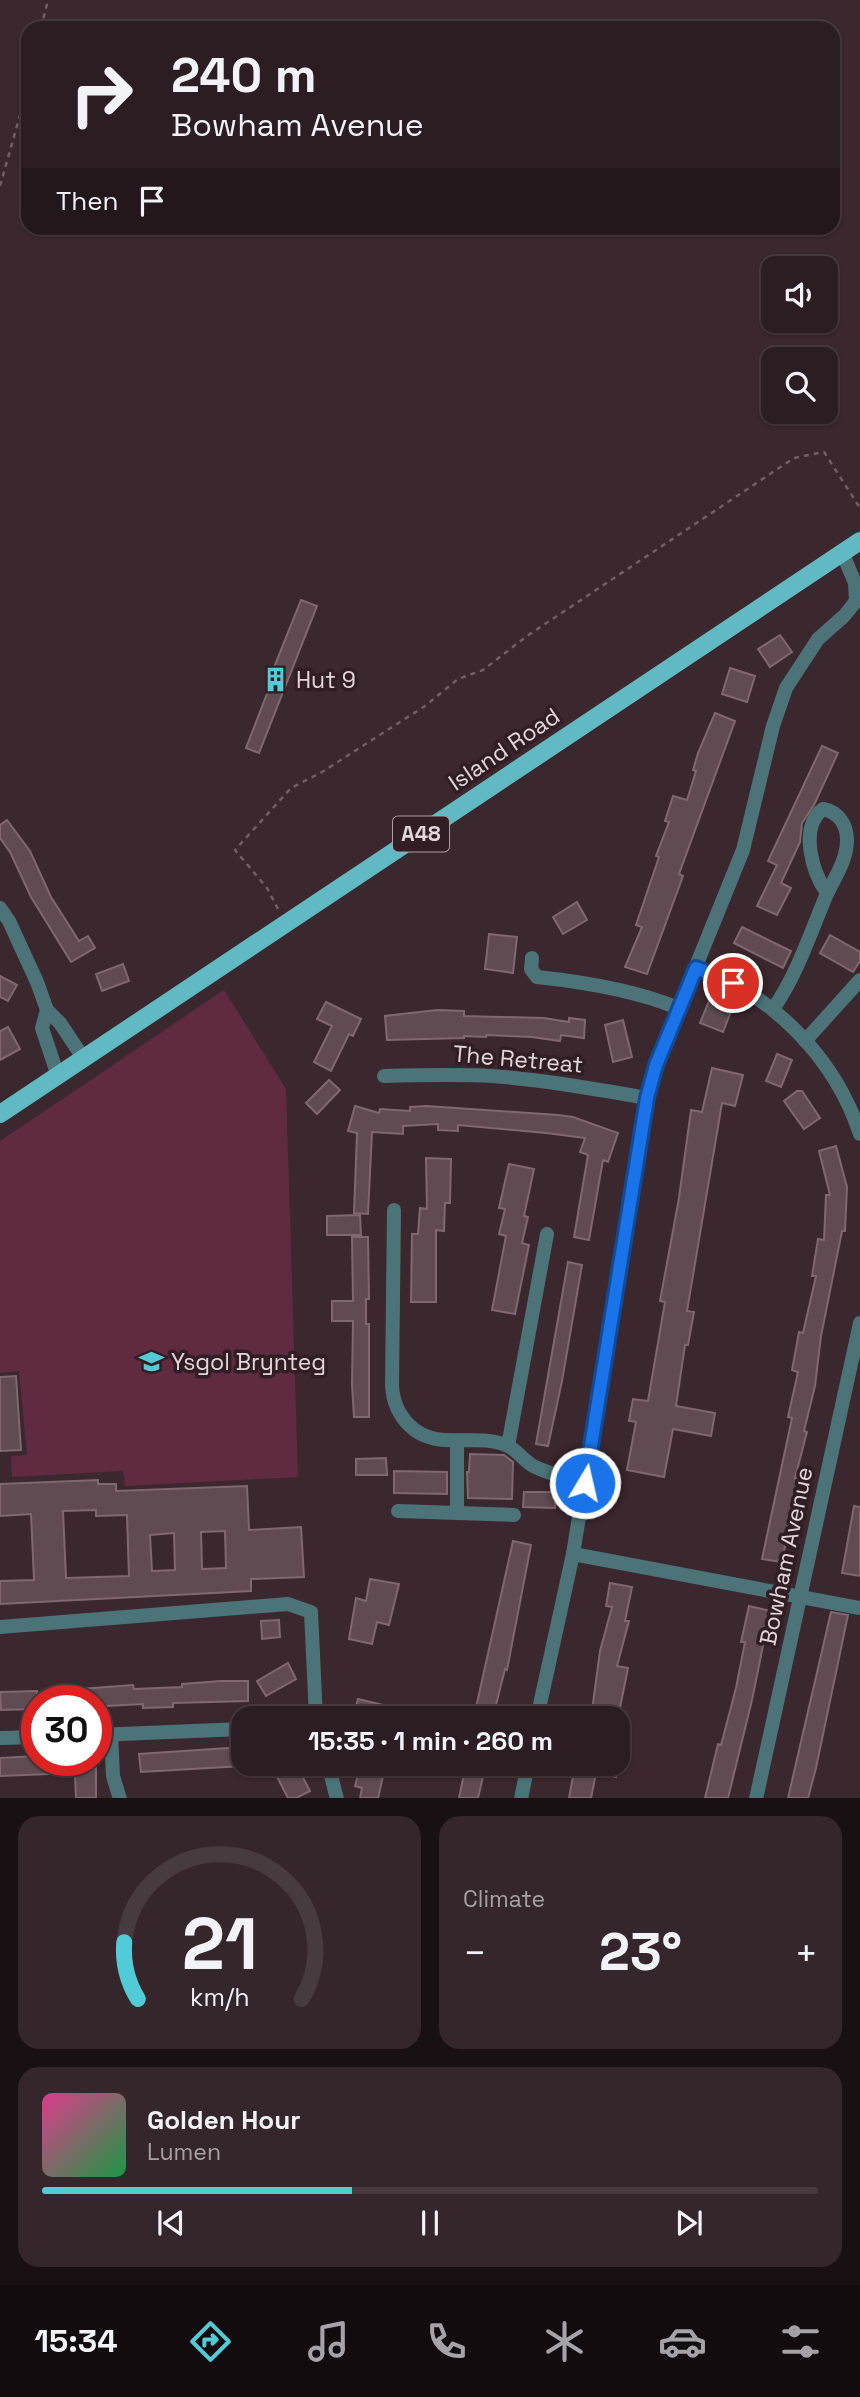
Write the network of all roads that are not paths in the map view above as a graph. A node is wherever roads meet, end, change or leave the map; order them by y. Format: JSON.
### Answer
{"nodes":[{"id":1,"x":860,"y":541,"type":"edge"},
{"id":2,"x":842,"y":552,"type":"junction"},
{"id":3,"x":827,"y":893,"type":"junction"},
{"id":4,"x":0,"y":908,"type":"edge"},
{"id":5,"x":532,"y":958,"type":"dead end"},
{"id":6,"x":696,"y":968,"type":"junction"},
{"id":7,"x":860,"y":980,"type":"edge"},
{"id":8,"x":678,"y":1008,"type":"junction"},
{"id":9,"x":773,"y":1009,"type":"junction"},
{"id":10,"x":47,"y":1010,"type":"junction"},
{"id":11,"x":805,"y":1041,"type":"junction"},
{"id":12,"x":84,"y":1059,"type":"junction"},
{"id":13,"x":58,"y":1076,"type":"junction"},
{"id":14,"x":384,"y":1076,"type":"dead end"},
{"id":15,"x":647,"y":1098,"type":"junction"},
{"id":16,"x":0,"y":1114,"type":"edge"},
{"id":17,"x":860,"y":1134,"type":"edge"},
{"id":18,"x":394,"y":1210,"type":"dead end"},
{"id":19,"x":547,"y":1234,"type":"dead end"},
{"id":20,"x":860,"y":1323,"type":"edge"},
{"id":21,"x":457,"y":1441,"type":"junction"},
{"id":22,"x":508,"y":1446,"type":"junction"},
{"id":23,"x":585,"y":1483,"type":"junction"},
{"id":24,"x":398,"y":1511,"type":"dead end"},
{"id":25,"x":457,"y":1513,"type":"junction"},
{"id":26,"x":514,"y":1515,"type":"dead end"},
{"id":27,"x":573,"y":1554,"type":"junction"},
{"id":28,"x":801,"y":1597,"type":"junction"},
{"id":29,"x":860,"y":1608,"type":"edge"},
{"id":30,"x":0,"y":1627,"type":"edge"},
{"id":31,"x":315,"y":1706,"type":"edge"},
{"id":32,"x":540,"y":1706,"type":"edge"},
{"id":33,"x":231,"y":1730,"type":"edge"},
{"id":34,"x":112,"y":1735,"type":"edge"},
{"id":35,"x":21,"y":1737,"type":"edge"},
{"id":36,"x":0,"y":1738,"type":"edge"},
{"id":37,"x":112,"y":1771,"type":"edge"},
{"id":38,"x":332,"y":1776,"type":"edge"},
{"id":39,"x":525,"y":1776,"type":"edge"},
{"id":40,"x":120,"y":1798,"type":"edge"},
{"id":41,"x":338,"y":1798,"type":"edge"},
{"id":42,"x":520,"y":1798,"type":"edge"},
{"id":43,"x":756,"y":1798,"type":"edge"}],
"edges":[{"from":1,"to":2,"type":"main road","name":"Island Road","number":"A48"},
{"from":2,"to":6,"type":"street"},
{"from":2,"to":12,"type":"main road","name":"Island Road","number":"A48"},
{"from":3,"to":3,"type":"street"},
{"from":3,"to":9,"type":"street"},
{"from":4,"to":10,"type":"street"},
{"from":5,"to":8,"type":"street"},
{"from":6,"to":8,"type":"street"},
{"from":6,"to":9,"type":"street"},
{"from":7,"to":11,"type":"street"},
{"from":8,"to":15,"type":"street"},
{"from":9,"to":11,"type":"street"},
{"from":10,"to":12,"type":"street"},
{"from":10,"to":13,"type":"street"},
{"from":11,"to":17,"type":"street"},
{"from":12,"to":13,"type":"main road","name":"Island Road","number":"A48"},
{"from":13,"to":16,"type":"main road","name":"Island Road","number":"A48"},
{"from":14,"to":15,"type":"street","name":"The Retreat"},
{"from":15,"to":23,"type":"street"},
{"from":18,"to":21,"type":"street"},
{"from":19,"to":22,"type":"street"},
{"from":20,"to":28,"type":"street","name":"Bowham Avenue"},
{"from":21,"to":22,"type":"street"},
{"from":21,"to":25,"type":"street"},
{"from":22,"to":23,"type":"street"},
{"from":23,"to":27,"type":"street"},
{"from":24,"to":25,"type":"street"},
{"from":25,"to":26,"type":"street"},
{"from":27,"to":28,"type":"street"},
{"from":27,"to":32,"type":"street"},
{"from":28,"to":29,"type":"street"},
{"from":28,"to":43,"type":"street","name":"Bowham Avenue"},
{"from":30,"to":31,"type":"street"},
{"from":33,"to":34,"type":"street"},
{"from":35,"to":36,"type":"street"},
{"from":37,"to":40,"type":"street"},
{"from":38,"to":41,"type":"street"},
{"from":39,"to":42,"type":"street"}]}
